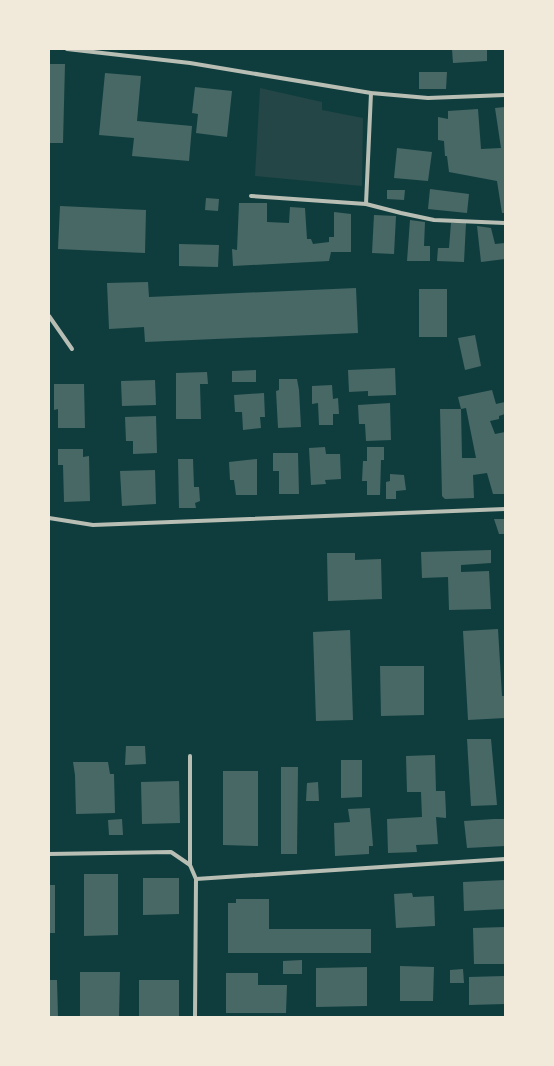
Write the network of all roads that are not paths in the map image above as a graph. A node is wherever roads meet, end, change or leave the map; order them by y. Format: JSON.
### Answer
{"nodes":[{"id":1,"x":68,"y":49,"type":"edge"},
{"id":2,"x":371,"y":93,"type":"junction"},
{"id":3,"x":505,"y":95,"type":"edge"},
{"id":4,"x":251,"y":196,"type":"dead end"},
{"id":5,"x":366,"y":204,"type":"junction"},
{"id":6,"x":505,"y":223,"type":"edge"},
{"id":7,"x":49,"y":316,"type":"edge"},
{"id":8,"x":72,"y":350,"type":"dead end"},
{"id":9,"x":505,"y":509,"type":"edge"},
{"id":10,"x":49,"y":518,"type":"edge"},
{"id":11,"x":190,"y":756,"type":"dead end"},
{"id":12,"x":49,"y":854,"type":"edge"},
{"id":13,"x":505,"y":859,"type":"edge"},
{"id":14,"x":190,"y":864,"type":"junction"},
{"id":15,"x":196,"y":879,"type":"junction"},
{"id":16,"x":195,"y":1017,"type":"edge"}],
"edges":[{"from":1,"to":2,"type":"street"},
{"from":2,"to":3,"type":"street"},
{"from":2,"to":5,"type":"street"},
{"from":4,"to":5,"type":"street"},
{"from":5,"to":6,"type":"street"},
{"from":7,"to":8,"type":"street"},
{"from":9,"to":10,"type":"street"},
{"from":11,"to":14,"type":"street"},
{"from":12,"to":14,"type":"street"},
{"from":13,"to":15,"type":"street"},
{"from":14,"to":15,"type":"street"},
{"from":15,"to":16,"type":"street"}]}
